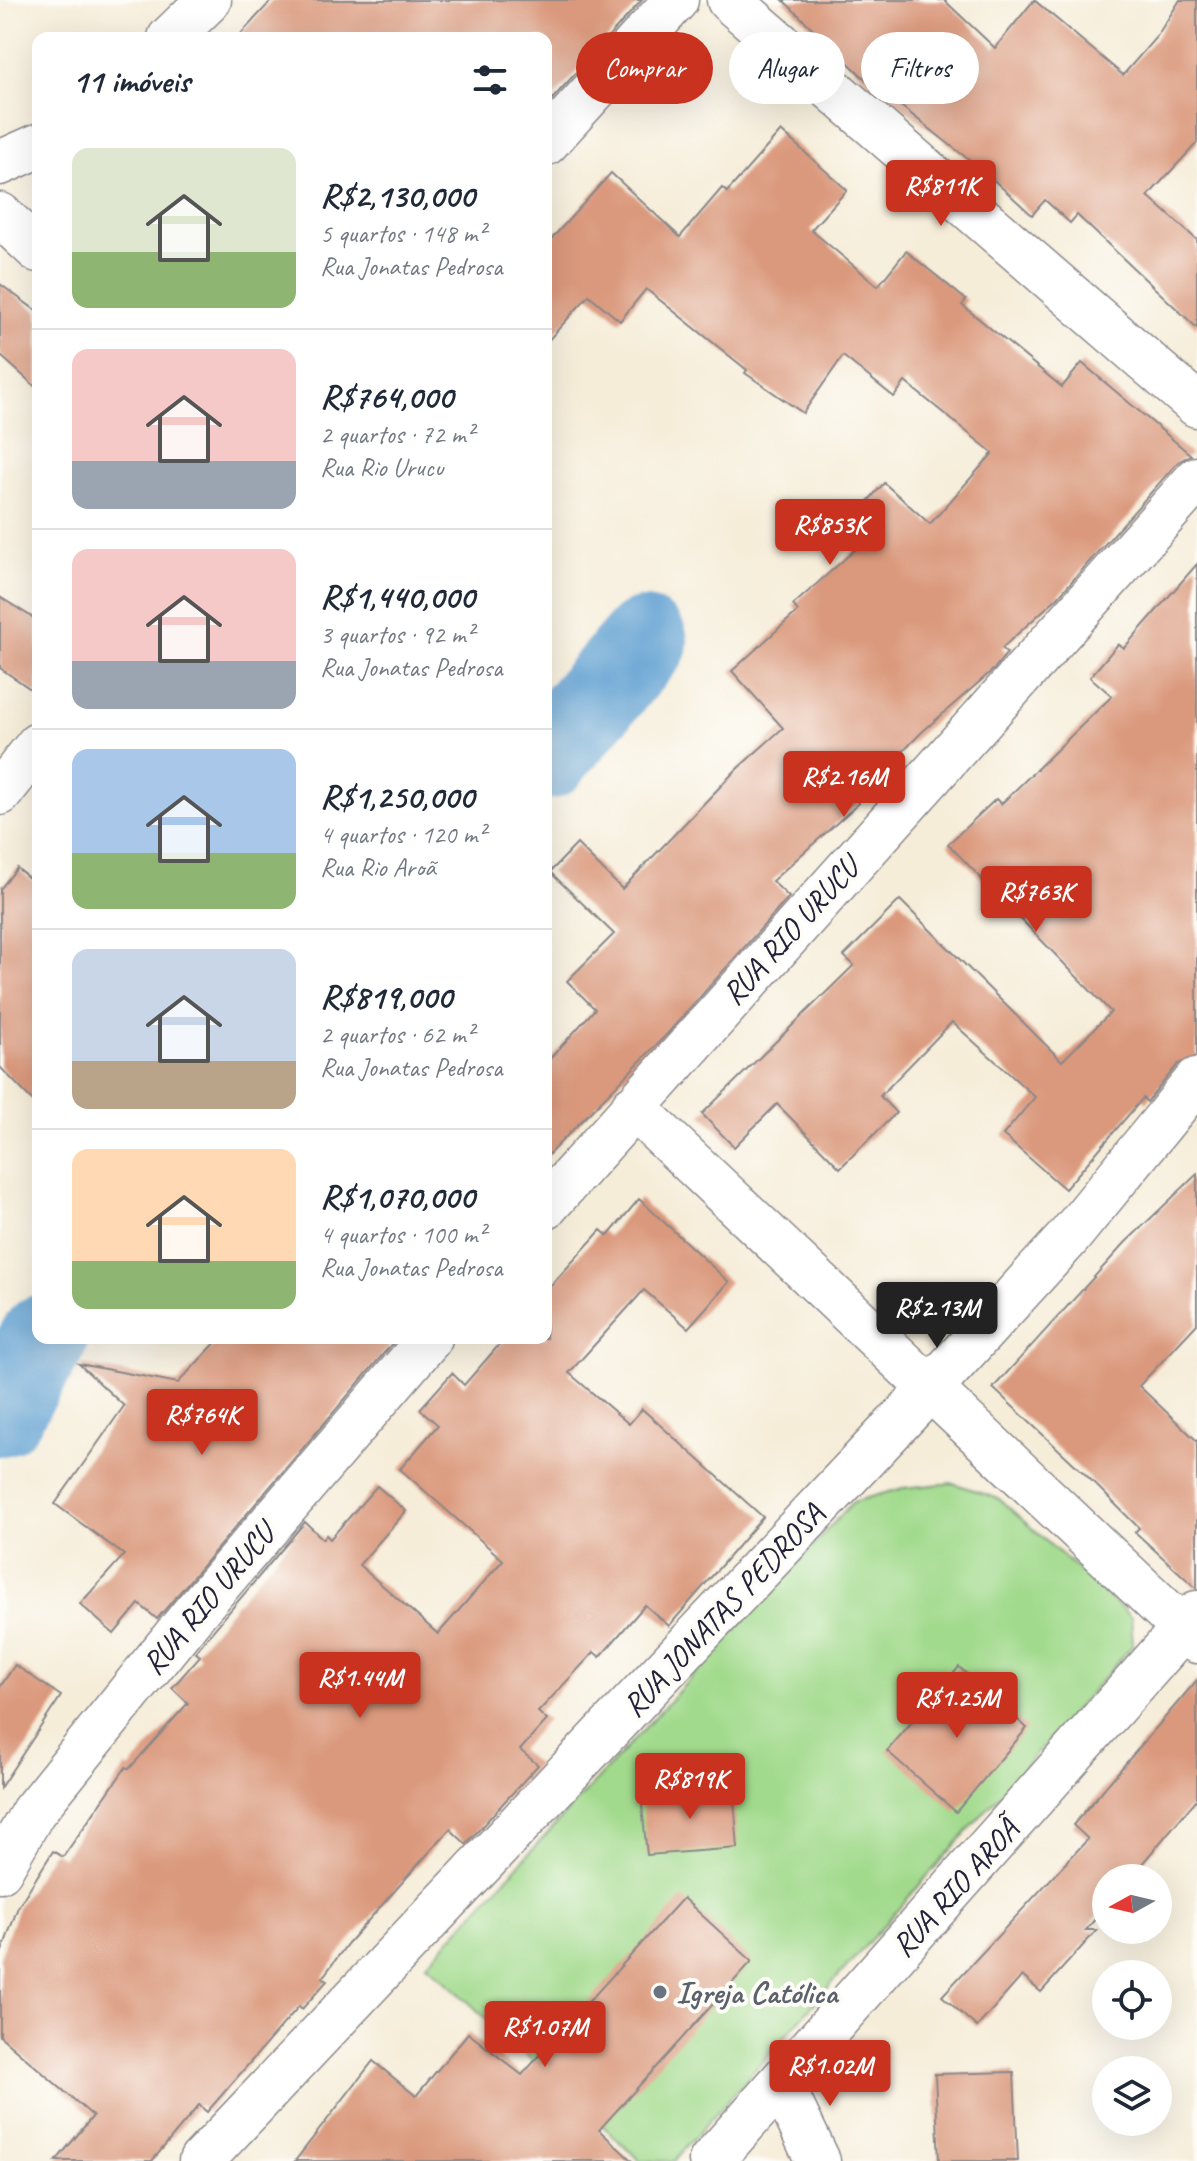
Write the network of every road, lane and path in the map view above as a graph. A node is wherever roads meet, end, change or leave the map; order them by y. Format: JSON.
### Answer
{"nodes":[{"id":1,"x":209,"y":0,"type":"edge"},
{"id":2,"x":676,"y":0,"type":"edge"},
{"id":3,"x":729,"y":0,"type":"edge"},
{"id":4,"x":176,"y":32,"type":"edge"},
{"id":5,"x":552,"y":136,"type":"edge"},
{"id":6,"x":32,"y":149,"type":"edge"},
{"id":7,"x":0,"y":163,"type":"edge"},
{"id":8,"x":0,"y":215,"type":"edge"},
{"id":9,"x":32,"y":244,"type":"edge"},
{"id":10,"x":1197,"y":405,"type":"edge"},
{"id":11,"x":1197,"y":479,"type":"edge"},
{"id":12,"x":32,"y":753,"type":"edge"},
{"id":13,"x":0,"y":793,"type":"edge"},
{"id":14,"x":1197,"y":1080,"type":"edge"},
{"id":15,"x":633,"y":1107,"type":"junction"},
{"id":16,"x":552,"y":1199,"type":"edge"},
{"id":17,"x":425,"y":1344,"type":"edge"},
{"id":18,"x":929,"y":1390,"type":"junction"},
{"id":19,"x":1192,"y":1627,"type":"edge"},
{"id":20,"x":0,"y":1870,"type":"edge"},
{"id":21,"x":781,"y":2084,"type":"junction"},
{"id":22,"x":201,"y":2161,"type":"edge"},
{"id":23,"x":711,"y":2161,"type":"edge"},
{"id":24,"x":818,"y":2161,"type":"edge"}],
"edges":[{"from":1,"to":4,"type":"street"},
{"from":2,"to":5,"type":"street"},
{"from":3,"to":10,"type":"street"},
{"from":6,"to":7,"type":"street"},
{"from":8,"to":9,"type":"street"},
{"from":11,"to":15,"type":"street","name":"RUA RIO URUCU"},
{"from":12,"to":13,"type":"street"},
{"from":14,"to":18,"type":"street","name":"RUA JONATAS PEDROSA"},
{"from":15,"to":16,"type":"street","name":"RUA RIO URUCU"},
{"from":15,"to":18,"type":"street"},
{"from":17,"to":20,"type":"street","name":"RUA RIO URUCU"},
{"from":18,"to":19,"type":"street"},
{"from":18,"to":22,"type":"street","name":"RUA JONATAS PEDROSA"},
{"from":19,"to":21,"type":"street","name":"RUA RIO AROÃ"},
{"from":21,"to":23,"type":"street","name":"RUA RIO AROÃ"},
{"from":21,"to":24,"type":"street"}]}
